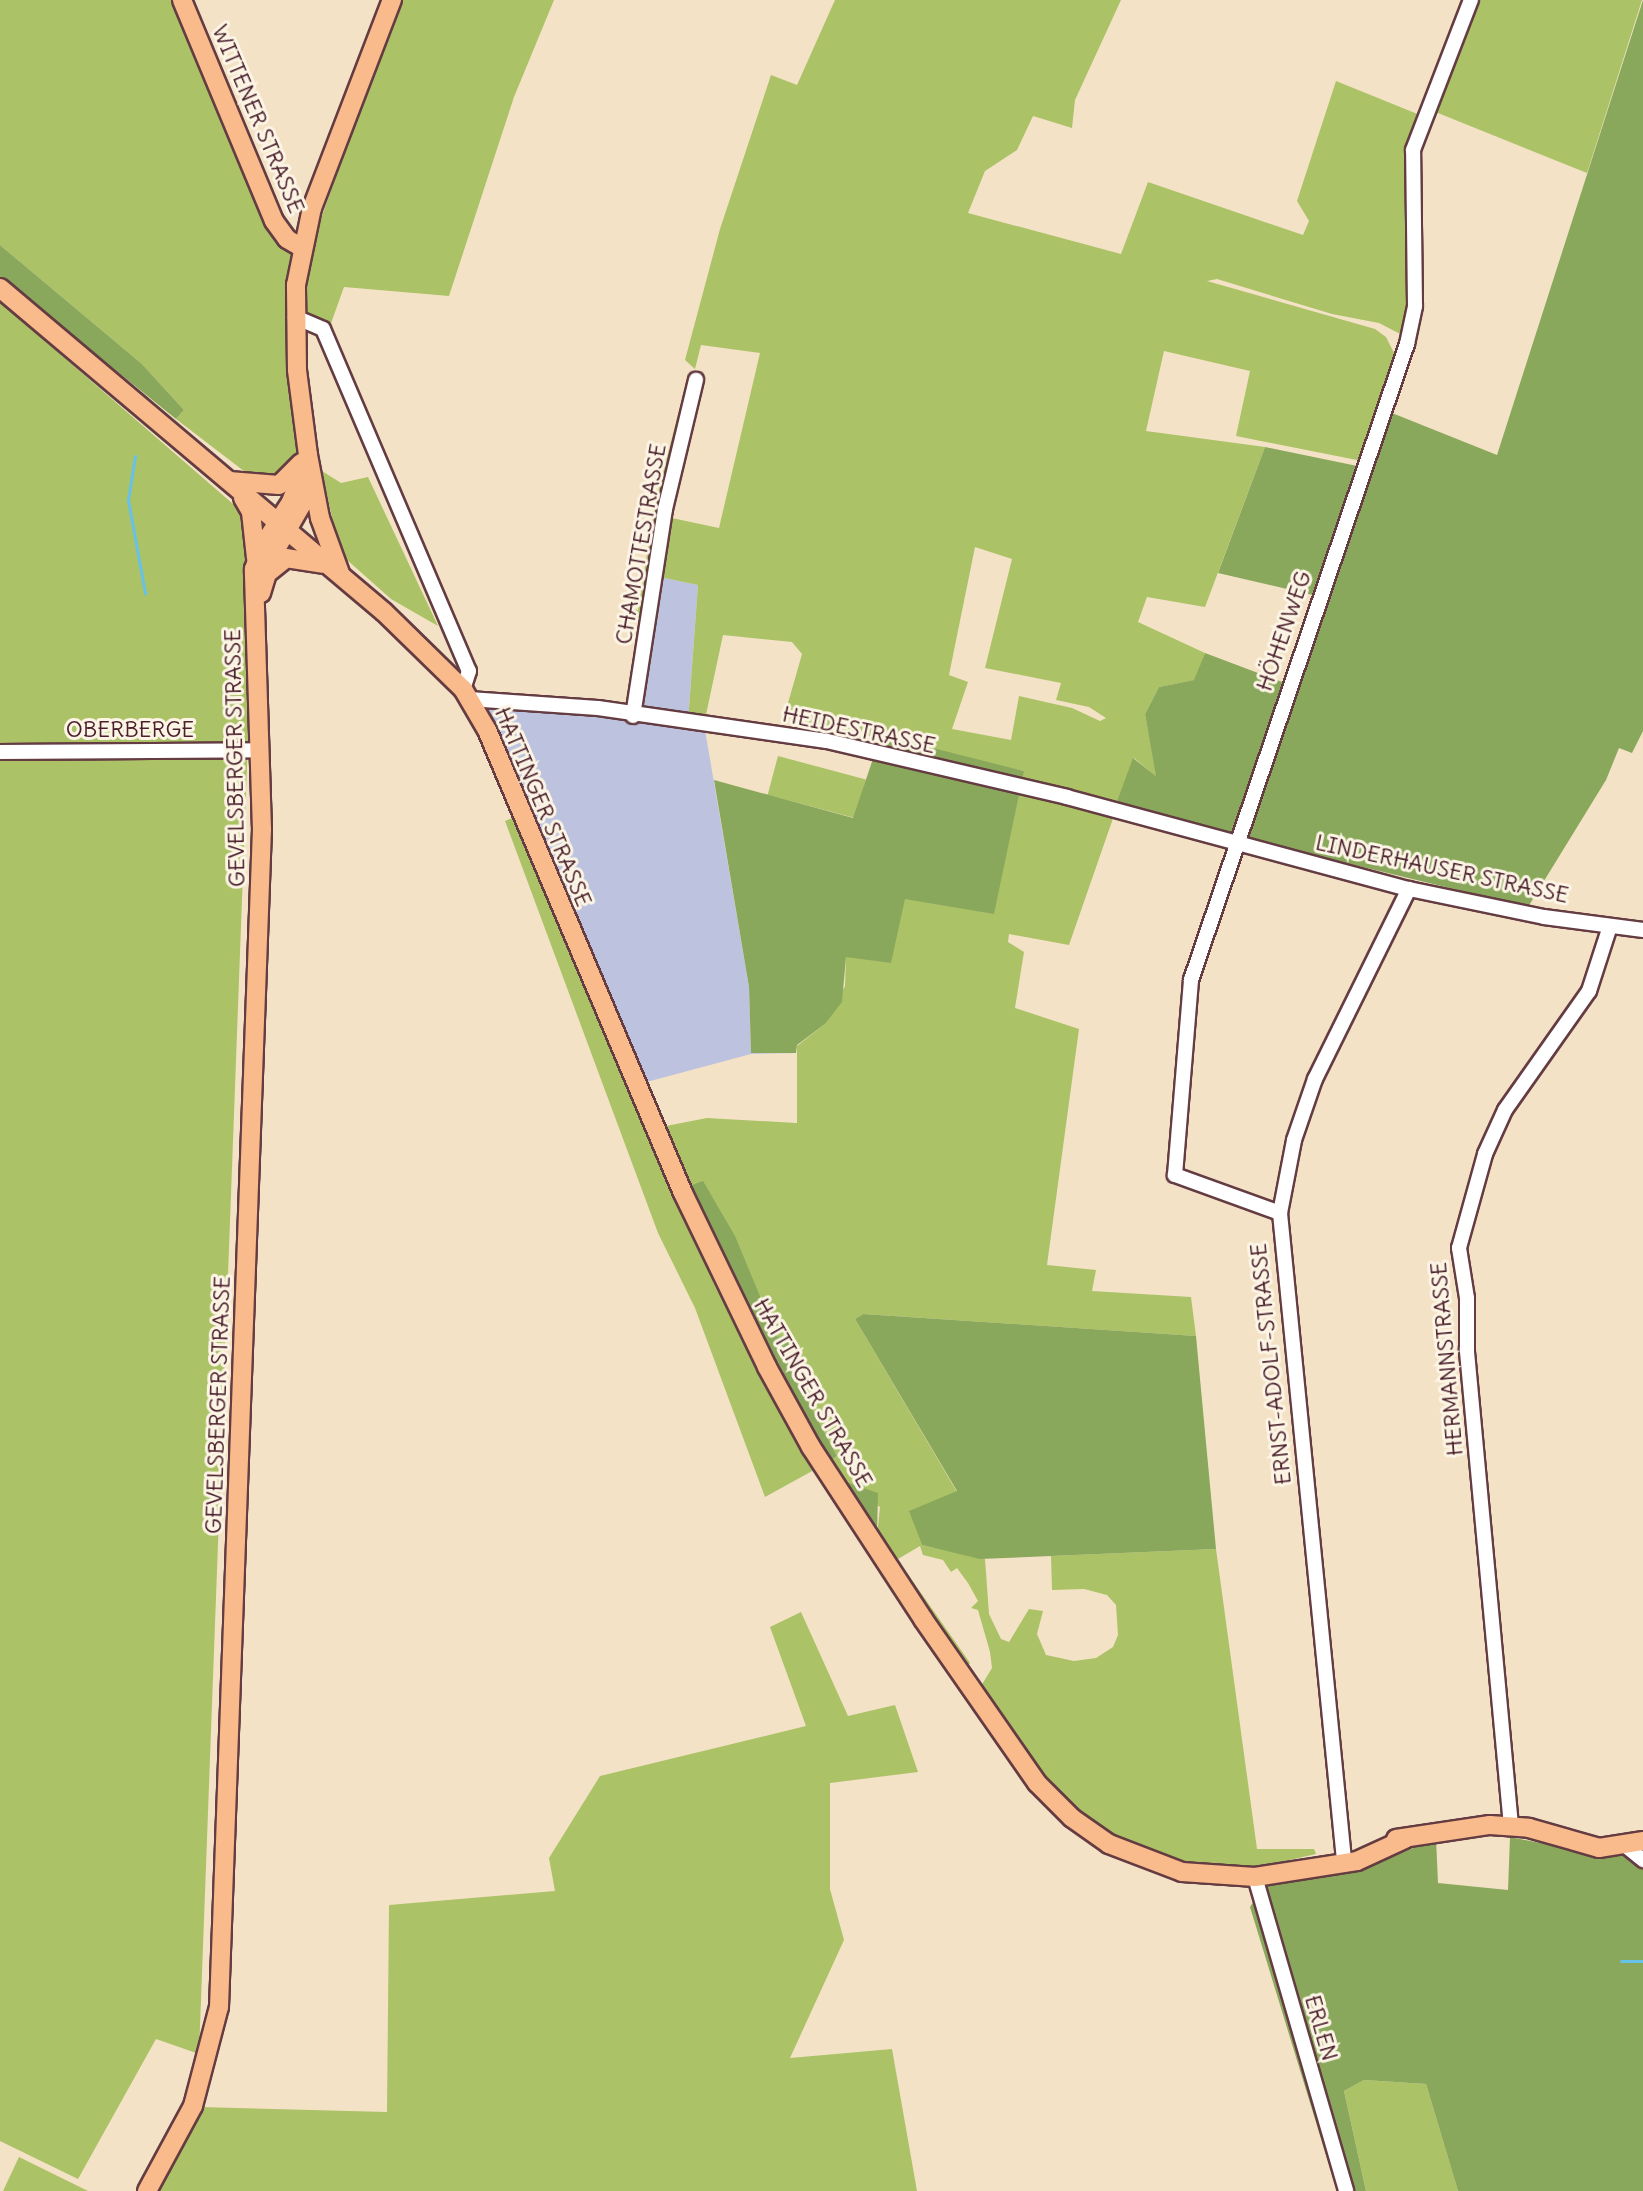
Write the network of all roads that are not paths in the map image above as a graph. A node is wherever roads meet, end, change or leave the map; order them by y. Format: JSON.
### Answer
{"nodes":[{"id":1,"x":182,"y":0,"type":"edge"},
{"id":2,"x":392,"y":0,"type":"edge"},
{"id":3,"x":1471,"y":0,"type":"edge"},
{"id":4,"x":301,"y":247,"type":"junction"},
{"id":5,"x":0,"y":288,"type":"edge"},
{"id":6,"x":295,"y":317,"type":"junction"},
{"id":7,"x":696,"y":380,"type":"dead end"},
{"id":8,"x":307,"y":448,"type":"junction"},
{"id":9,"x":313,"y":485,"type":"junction"},
{"id":10,"x":234,"y":486,"type":"junction"},
{"id":11,"x":284,"y":528,"type":"junction"},
{"id":12,"x":256,"y":559,"type":"junction"},
{"id":13,"x":326,"y":565,"type":"junction"},
{"id":14,"x":265,"y":577,"type":"junction"},
{"id":15,"x":343,"y":579,"type":"junction"},
{"id":16,"x":258,"y":605,"type":"junction"},
{"id":17,"x":466,"y":694,"type":"junction"},
{"id":18,"x":633,"y":716,"type":"junction"},
{"id":19,"x":261,"y":750,"type":"junction"},
{"id":20,"x":0,"y":752,"type":"edge"},
{"id":21,"x":1234,"y":843,"type":"junction"},
{"id":22,"x":1409,"y":889,"type":"junction"},
{"id":23,"x":1610,"y":926,"type":"junction"},
{"id":24,"x":1643,"y":930,"type":"edge"},
{"id":25,"x":1280,"y":1213,"type":"junction"},
{"id":26,"x":1511,"y":1826,"type":"junction"},
{"id":27,"x":1635,"y":1844,"type":"edge"},
{"id":28,"x":1344,"y":1860,"type":"junction"},
{"id":29,"x":1643,"y":1860,"type":"edge"},
{"id":30,"x":1255,"y":1877,"type":"junction"},
{"id":31,"x":147,"y":2191,"type":"edge"},
{"id":32,"x":1346,"y":2191,"type":"edge"}],
"edges":[{"from":1,"to":4,"type":"main road","name":"WITTENER STRASSE"},
{"from":2,"to":4,"type":"main road","name":"GEVELSBERGER STRASSE"},
{"from":3,"to":21,"type":"street","name":"HÖHENWEG"},
{"from":4,"to":6,"type":"main road","name":"GEVELSBERGER STRASSE"},
{"from":5,"to":10,"type":"main road","name":"HATTINGER STRASSE"},
{"from":6,"to":8,"type":"main road","name":"GEVELSBERGER STRASSE"},
{"from":6,"to":17,"type":"street","name":"HATTINGER STRASSE"},
{"from":7,"to":18,"type":"street","name":"CHAMOTTESTRASSE"},
{"from":8,"to":9,"type":"main road","name":"GEVELSBERGER STRASSE"},
{"from":8,"to":10,"type":"main road"},
{"from":8,"to":11,"type":"main road","name":"GEVELSBERGER STRASSE"},
{"from":9,"to":11,"type":"main road","name":"GEVELSBERGER STRASSE"},
{"from":9,"to":15,"type":"main road","name":"GEVELSBERGER STRASSE"},
{"from":10,"to":11,"type":"main road","name":"HATTINGER STRASSE"},
{"from":10,"to":12,"type":"main road"},
{"from":11,"to":12,"type":"main road","name":"GEVELSBERGER STRASSE"},
{"from":11,"to":13,"type":"main road","name":"HATTINGER STRASSE"},
{"from":11,"to":14,"type":"main road","name":"GEVELSBERGER STRASSE"},
{"from":12,"to":16,"type":"main road","name":"GEVELSBERGER STRASSE"},
{"from":13,"to":14,"type":"main road"},
{"from":13,"to":15,"type":"main road","name":"HATTINGER STRASSE"},
{"from":14,"to":16,"type":"main road","name":"GEVELSBERGER STRASSE"},
{"from":15,"to":17,"type":"main road","name":"HATTINGER STRASSE"},
{"from":16,"to":19,"type":"main road","name":"GEVELSBERGER STRASSE"},
{"from":17,"to":18,"type":"street","name":"HEIDESTRASSE"},
{"from":17,"to":30,"type":"main road","name":"HATTINGER STRASSE"},
{"from":18,"to":21,"type":"street","name":"HEIDESTRASSE"},
{"from":19,"to":20,"type":"street","name":"OBERBERGE"},
{"from":19,"to":31,"type":"main road","name":"GEVELSBERGER STRASSE"},
{"from":21,"to":22,"type":"street","name":"LINDERHAUSER STRASSE"},
{"from":21,"to":25,"type":"street","name":"HÖHENWEG"},
{"from":22,"to":23,"type":"street","name":"LINDERHAUSER STRASSE"},
{"from":22,"to":25,"type":"street","name":"ERNST-ADOLF-STRASSE"},
{"from":23,"to":24,"type":"street","name":"LINDERHAUSER STRASSE"},
{"from":23,"to":26,"type":"street","name":"HERMANNSTRASSE"},
{"from":25,"to":28,"type":"street","name":"ERNST-ADOLF-STRASSE"},
{"from":26,"to":27,"type":"main road","name":"HATTINGER STRASSE"},
{"from":26,"to":28,"type":"main road","name":"HATTINGER STRASSE"},
{"from":27,"to":29,"type":"street","name":"HATTINGER STRASSE"},
{"from":28,"to":30,"type":"main road","name":"HATTINGER STRASSE"},
{"from":30,"to":32,"type":"street","name":"ERLEN"}]}
